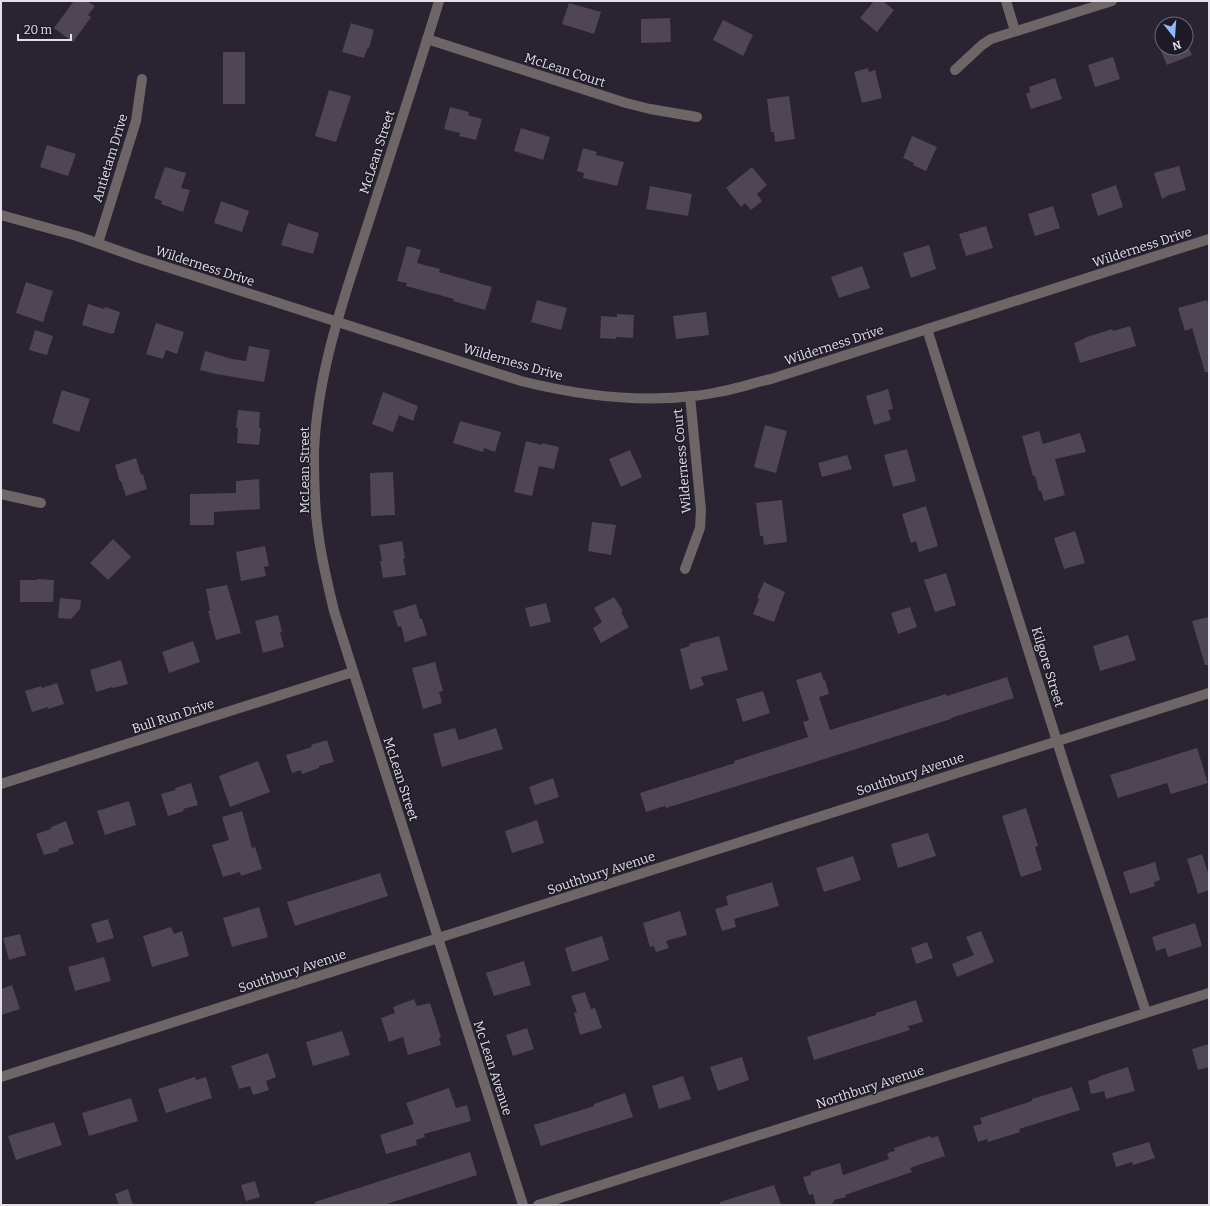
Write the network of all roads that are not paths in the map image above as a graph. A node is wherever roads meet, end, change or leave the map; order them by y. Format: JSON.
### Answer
{"nodes":[{"id":1,"x":440,"y":1,"type":"edge"},
{"id":2,"x":1006,"y":1,"type":"edge"},
{"id":3,"x":1112,"y":1,"type":"edge"},
{"id":4,"x":1015,"y":32,"type":"junction"},
{"id":5,"x":427,"y":39,"type":"junction"},
{"id":6,"x":955,"y":70,"type":"dead end"},
{"id":7,"x":142,"y":79,"type":"dead end"},
{"id":8,"x":697,"y":117,"type":"dead end"},
{"id":9,"x":1,"y":215,"type":"edge"},
{"id":10,"x":1209,"y":239,"type":"edge"},
{"id":11,"x":98,"y":243,"type":"junction"},
{"id":12,"x":338,"y":322,"type":"junction"},
{"id":13,"x":927,"y":329,"type":"junction"},
{"id":14,"x":690,"y":396,"type":"junction"},
{"id":15,"x":1,"y":494,"type":"edge"},
{"id":16,"x":41,"y":503,"type":"dead end"},
{"id":17,"x":685,"y":569,"type":"dead end"},
{"id":18,"x":353,"y":672,"type":"junction"},
{"id":19,"x":1209,"y":693,"type":"edge"},
{"id":20,"x":1058,"y":740,"type":"junction"},
{"id":21,"x":1,"y":784,"type":"edge"},
{"id":22,"x":438,"y":939,"type":"junction"},
{"id":23,"x":1209,"y":993,"type":"edge"},
{"id":24,"x":1146,"y":1012,"type":"junction"},
{"id":25,"x":1,"y":1077,"type":"edge"},
{"id":26,"x":522,"y":1205,"type":"edge"},
{"id":27,"x":538,"y":1205,"type":"edge"}],
"edges":[{"from":1,"to":5,"type":"street","name":"McLean Street"},
{"from":2,"to":4,"type":"street"},
{"from":3,"to":4,"type":"street"},
{"from":4,"to":6,"type":"street"},
{"from":5,"to":8,"type":"street","name":"McLean Court"},
{"from":5,"to":12,"type":"street","name":"McLean Street"},
{"from":7,"to":11,"type":"street","name":"Antietam Drive"},
{"from":9,"to":11,"type":"street","name":"Wilderness Drive"},
{"from":10,"to":13,"type":"street","name":"Wilderness Drive"},
{"from":11,"to":12,"type":"street","name":"Wilderness Drive"},
{"from":12,"to":14,"type":"street","name":"Wilderness Drive"},
{"from":12,"to":18,"type":"street","name":"McLean Street"},
{"from":13,"to":14,"type":"street","name":"Wilderness Drive"},
{"from":13,"to":20,"type":"street","name":"Kilgore Street"},
{"from":14,"to":17,"type":"street","name":"Wilderness Court"},
{"from":15,"to":16,"type":"street"},
{"from":18,"to":21,"type":"street","name":"Bull Run Drive"},
{"from":18,"to":22,"type":"street","name":"McLean Street"},
{"from":19,"to":20,"type":"street","name":"Southbury Avenue"},
{"from":20,"to":22,"type":"street","name":"Southbury Avenue"},
{"from":20,"to":24,"type":"street","name":"Kilgore Street"},
{"from":22,"to":25,"type":"street","name":"Southbury Avenue"},
{"from":22,"to":26,"type":"street","name":"Mc Lean Avenue"},
{"from":23,"to":24,"type":"street","name":"Northbury Avenue"},
{"from":24,"to":27,"type":"street","name":"Northbury Avenue"}]}
